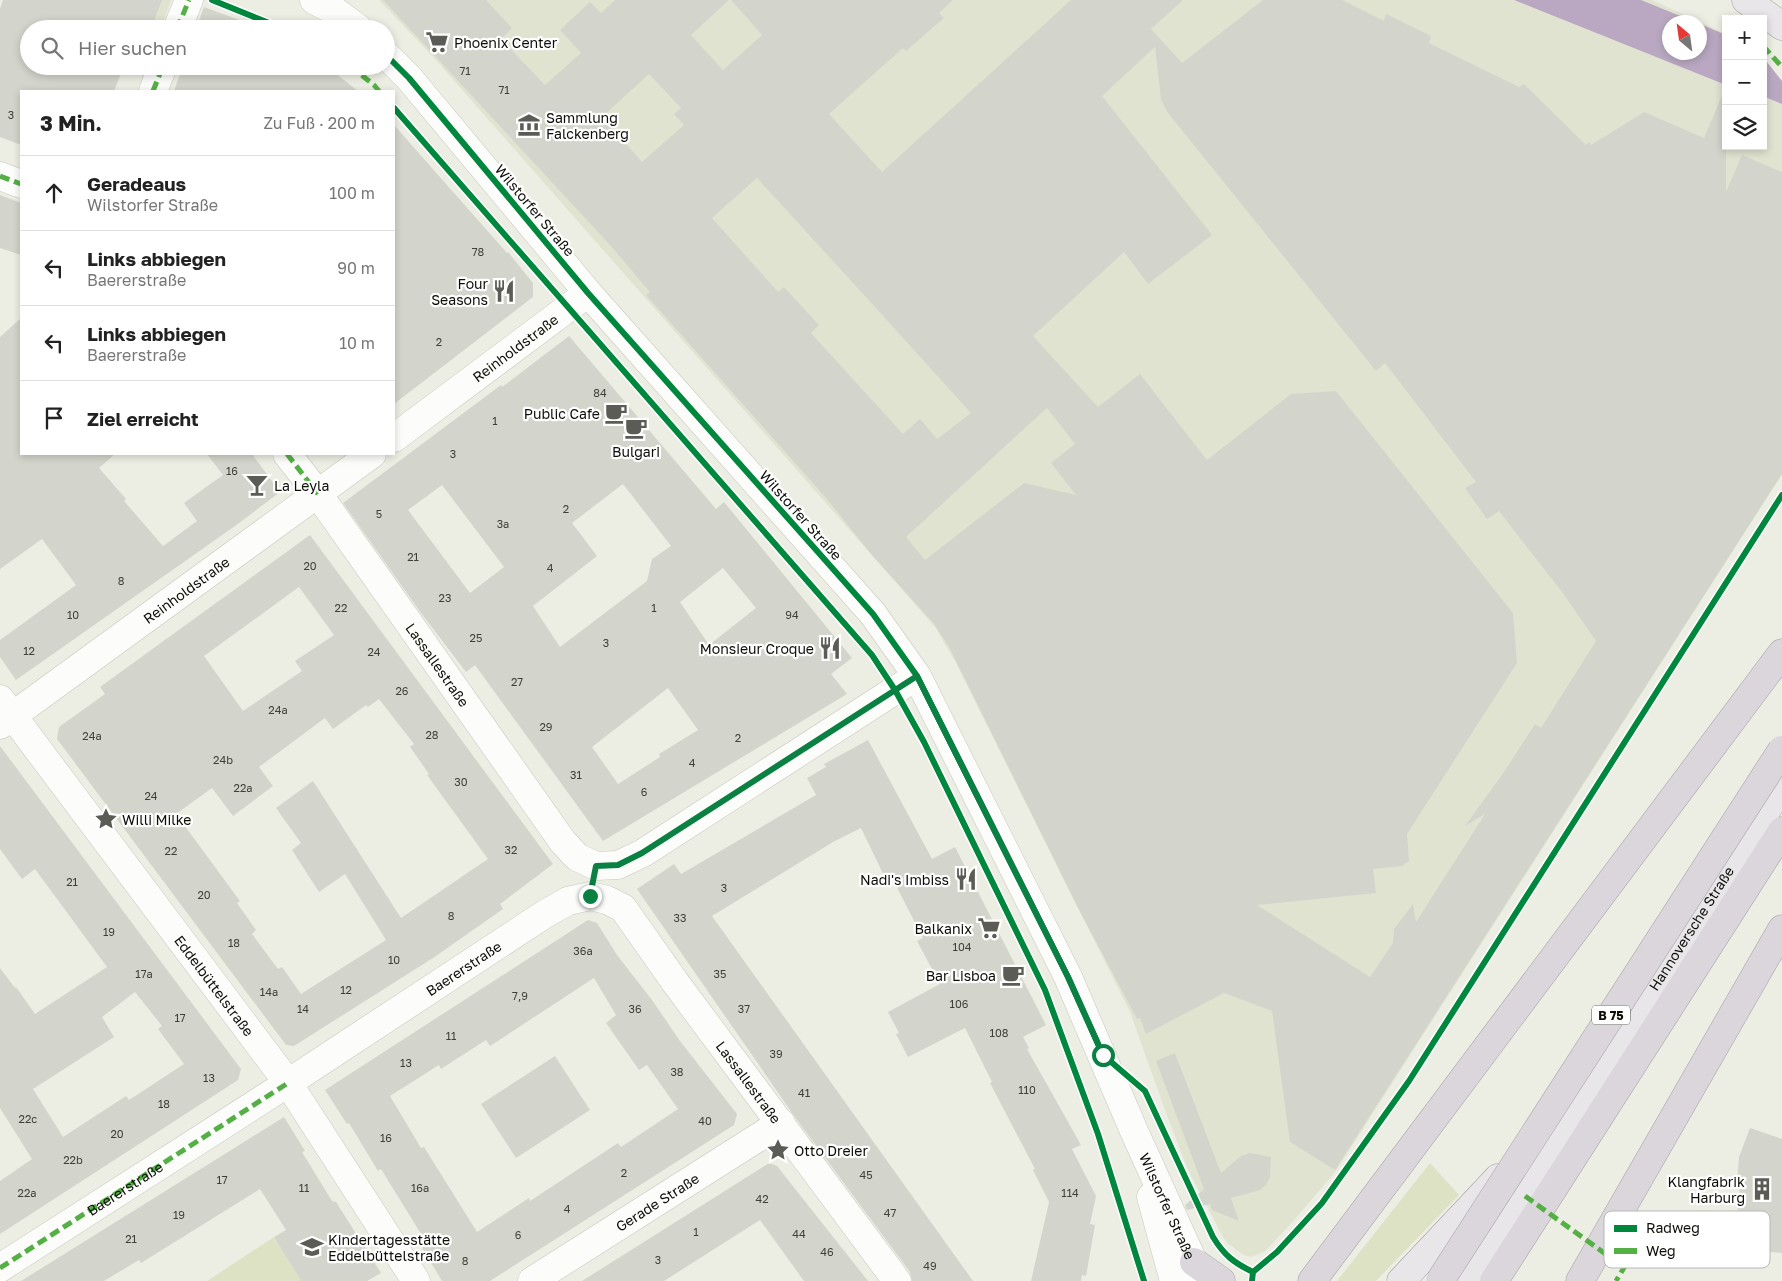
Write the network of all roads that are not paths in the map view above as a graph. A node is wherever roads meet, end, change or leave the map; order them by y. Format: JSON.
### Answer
{"nodes":[{"id":1,"x":189,"y":0,"type":"edge"},
{"id":2,"x":314,"y":0,"type":"edge"},
{"id":3,"x":1746,"y":0,"type":"edge"},
{"id":4,"x":181,"y":20,"type":"edge"},
{"id":5,"x":347,"y":20,"type":"edge"},
{"id":6,"x":1782,"y":26,"type":"edge"},
{"id":7,"x":395,"y":64,"type":"edge"},
{"id":8,"x":158,"y":75,"type":"edge"},
{"id":9,"x":152,"y":90,"type":"edge"},
{"id":10,"x":0,"y":176,"type":"edge"},
{"id":11,"x":20,"y":184,"type":"edge"},
{"id":12,"x":588,"y":293,"type":"junction"},
{"id":13,"x":395,"y":437,"type":"edge"},
{"id":14,"x":289,"y":455,"type":"edge"},
{"id":15,"x":371,"y":455,"type":"edge"},
{"id":16,"x":318,"y":494,"type":"junction"},
{"id":17,"x":1782,"y":653,"type":"edge"},
{"id":18,"x":917,"y":676,"type":"junction"},
{"id":19,"x":4,"y":713,"type":"edge"},
{"id":20,"x":1782,"y":750,"type":"edge"},
{"id":21,"x":1782,"y":786,"type":"edge"},
{"id":22,"x":1782,"y":831,"type":"edge"},
{"id":23,"x":596,"y":866,"type":"junction"},
{"id":24,"x":590,"y":896,"type":"junction"},
{"id":25,"x":1782,"y":929,"type":"edge"},
{"id":26,"x":1599,"y":1071,"type":"junction"},
{"id":27,"x":288,"y":1082,"type":"junction"},
{"id":28,"x":782,"y":1123,"type":"junction"},
{"id":29,"x":1134,"y":1130,"type":"junction"},
{"id":30,"x":1620,"y":1211,"type":"edge"},
{"id":31,"x":1604,"y":1239,"type":"edge"},
{"id":32,"x":0,"y":1268,"type":"edge"},
{"id":33,"x":1198,"y":1271,"type":"edge"},
{"id":34,"x":1312,"y":1278,"type":"edge"},
{"id":35,"x":416,"y":1281,"type":"edge"},
{"id":36,"x":532,"y":1281,"type":"edge"},
{"id":37,"x":897,"y":1281,"type":"edge"},
{"id":38,"x":1174,"y":1281,"type":"edge"},
{"id":39,"x":1222,"y":1281,"type":"edge"},
{"id":40,"x":1401,"y":1281,"type":"edge"},
{"id":41,"x":1440,"y":1281,"type":"edge"},
{"id":42,"x":1465,"y":1281,"type":"edge"},
{"id":43,"x":1494,"y":1281,"type":"edge"},
{"id":44,"x":1580,"y":1281,"type":"edge"}],
"edges":[{"from":1,"to":4,"type":"street"},
{"from":2,"to":5,"type":"street"},
{"from":3,"to":6,"type":"main road"},
{"from":7,"to":12,"type":"street","name":"Wilstorfer Straße"},
{"from":8,"to":9,"type":"street"},
{"from":10,"to":11,"type":"street"},
{"from":12,"to":13,"type":"street","name":"Reinholdstraße"},
{"from":12,"to":18,"type":"street","name":"Wilstorfer Straße"},
{"from":14,"to":16,"type":"street","name":"Lassallestraße"},
{"from":15,"to":16,"type":"street","name":"Reinholdstraße"},
{"from":16,"to":19,"type":"street","name":"Reinholdstraße"},
{"from":16,"to":23,"type":"street","name":"Lassallestraße"},
{"from":17,"to":34,"type":"highway"},
{"from":18,"to":23,"type":"street"},
{"from":18,"to":29,"type":"street","name":"Wilstorfer Straße"},
{"from":19,"to":27,"type":"street","name":"Eddelbüttelstraße"},
{"from":20,"to":41,"type":"highway","number":"B 75","bridge":true},
{"from":21,"to":26,"type":"main road","name":"Hannoversche Straße"},
{"from":22,"to":43,"type":"highway"},
{"from":23,"to":24,"type":"street"},
{"from":24,"to":27,"type":"street","name":"Baererstraße"},
{"from":24,"to":28,"type":"street","name":"Lassallestraße"},
{"from":25,"to":30,"type":"highway"},
{"from":26,"to":40,"type":"main road","name":"Hannoversche Straße"},
{"from":26,"to":42,"type":"main road","name":"Hannoversche Straße"},
{"from":27,"to":32,"type":"street","name":"Baererstraße"},
{"from":27,"to":35,"type":"street","name":"Eddelbüttelstraße"},
{"from":28,"to":36,"type":"street","name":"Gerade Straße"},
{"from":28,"to":37,"type":"street","name":"Lassallestraße"},
{"from":29,"to":33,"type":"street","name":"Wilstorfer Straße"},
{"from":29,"to":38,"type":"street","name":"Wilstorfer Straße"},
{"from":31,"to":44,"type":"highway"},
{"from":33,"to":39,"type":"highway"}]}
